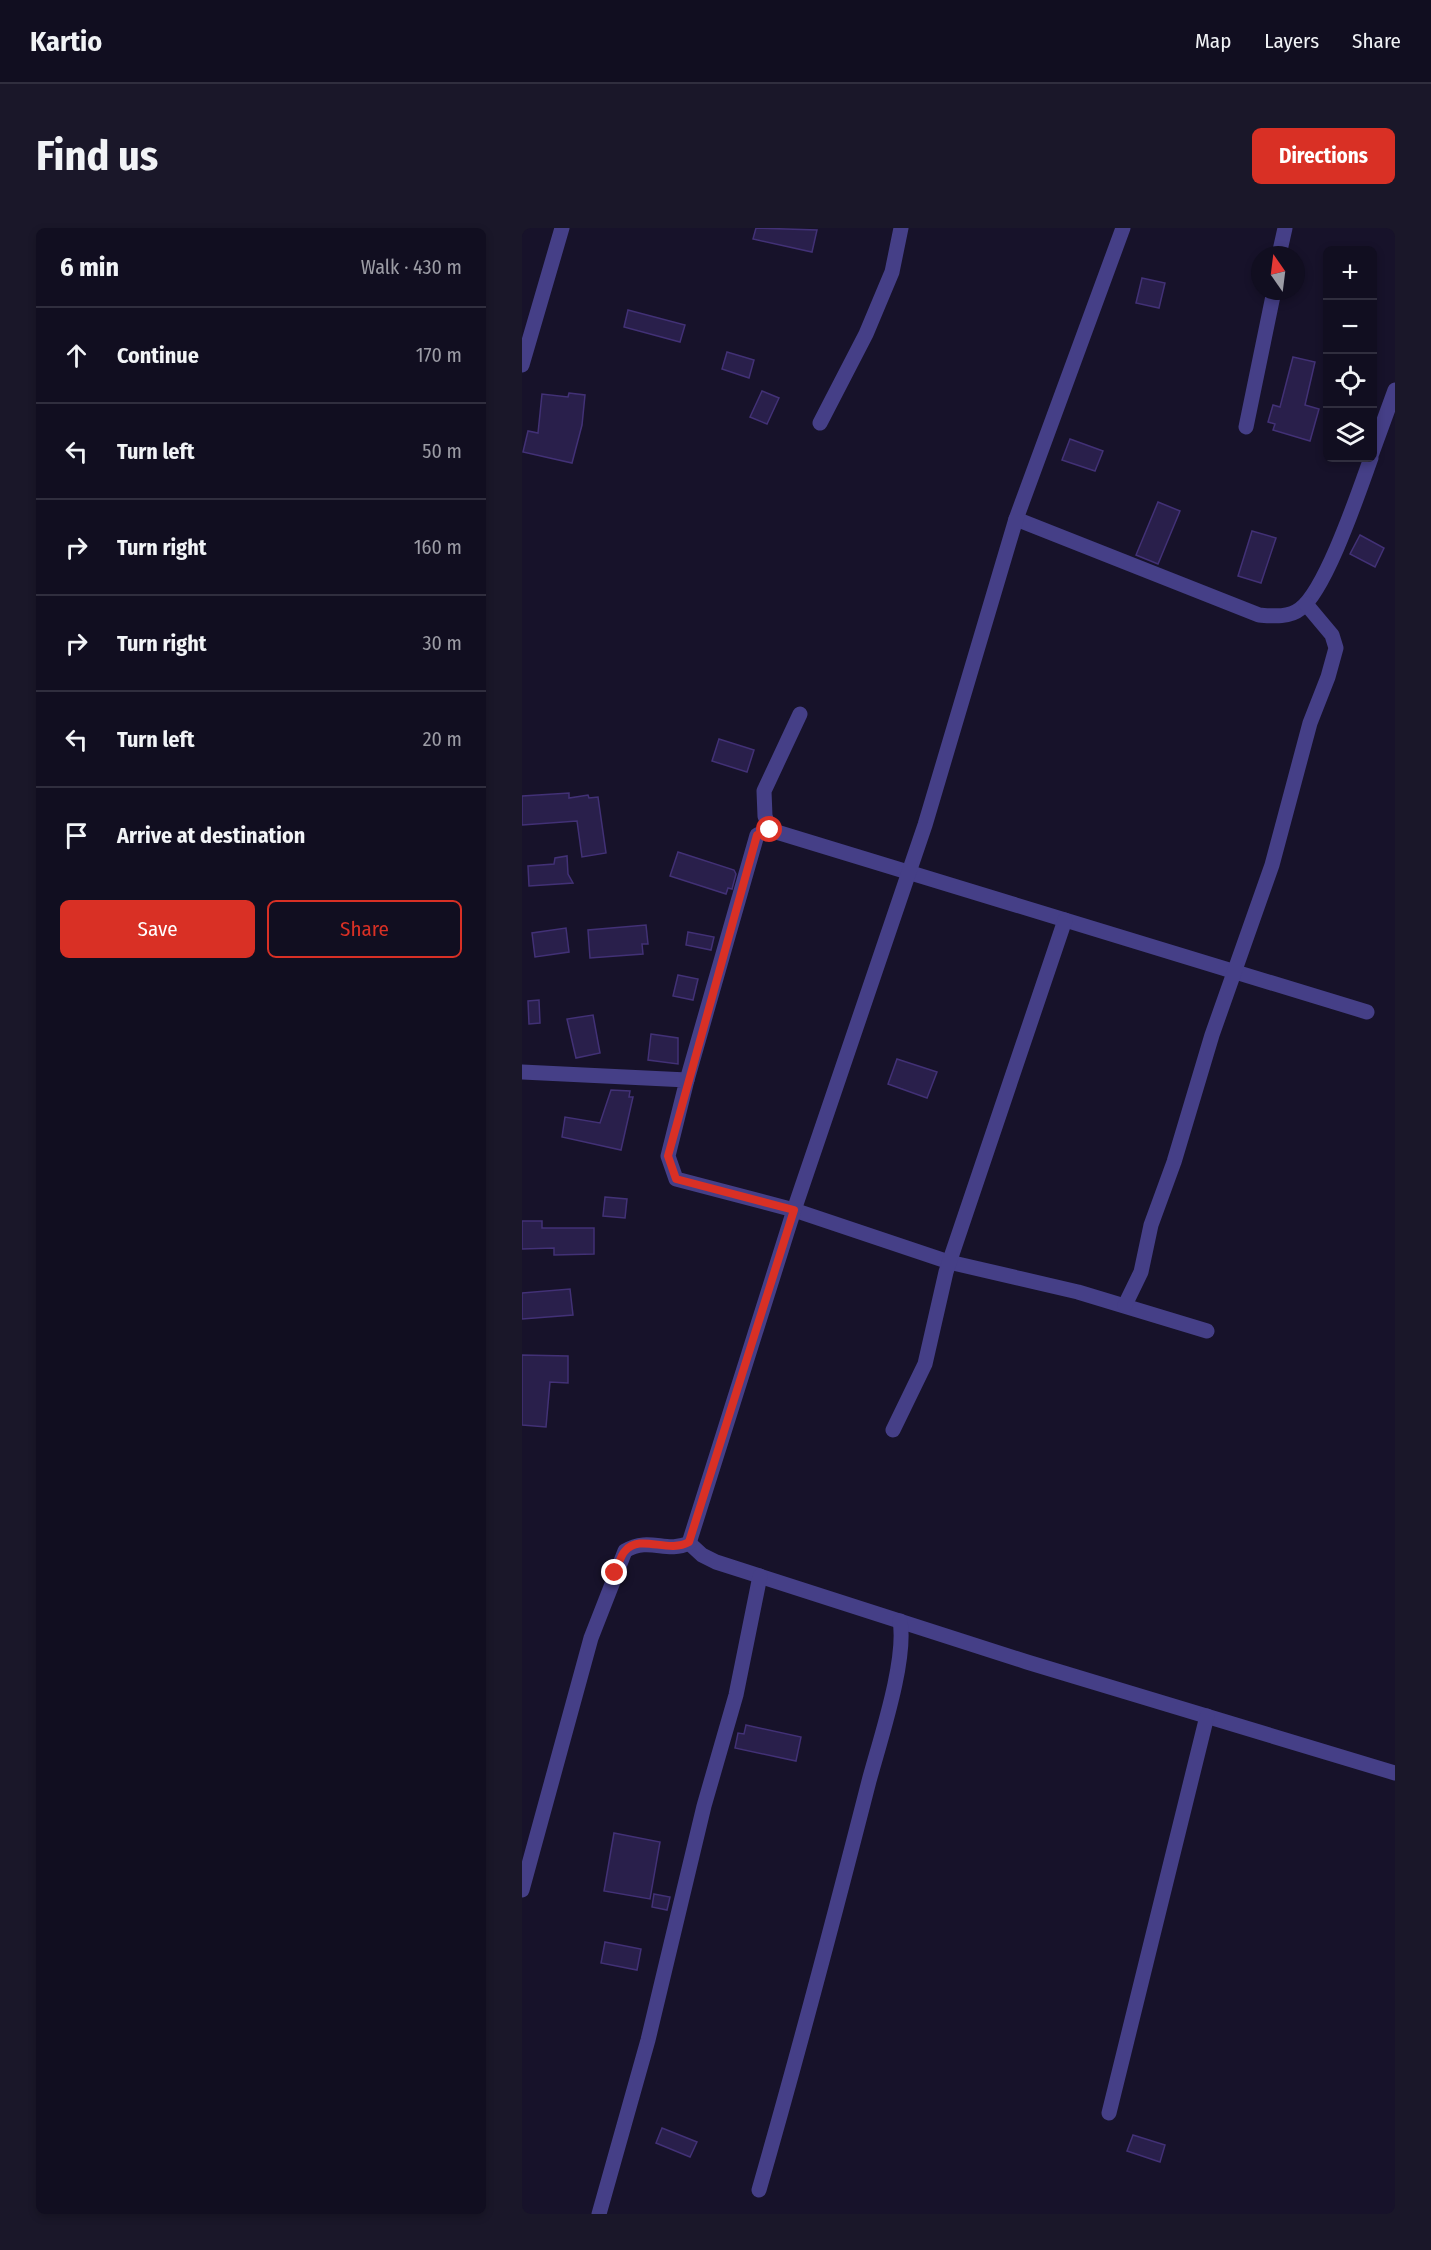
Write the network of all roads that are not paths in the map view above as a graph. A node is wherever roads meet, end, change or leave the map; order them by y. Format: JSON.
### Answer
{"nodes":[{"id":1,"x":562,"y":228,"type":"edge"},
{"id":2,"x":901,"y":228,"type":"edge"},
{"id":3,"x":1123,"y":228,"type":"edge"},
{"id":4,"x":1285,"y":228,"type":"edge"},
{"id":5,"x":1282,"y":246,"type":"edge"},
{"id":6,"x":1272,"y":300,"type":"edge"},
{"id":7,"x":522,"y":365,"type":"edge"},
{"id":8,"x":1395,"y":390,"type":"edge"},
{"id":9,"x":820,"y":423,"type":"dead end"},
{"id":10,"x":1246,"y":427,"type":"dead end"},
{"id":11,"x":1377,"y":439,"type":"edge"},
{"id":12,"x":1370,"y":462,"type":"edge"},
{"id":13,"x":1016,"y":519,"type":"junction"},
{"id":14,"x":1306,"y":604,"type":"junction"},
{"id":15,"x":800,"y":714,"type":"dead end"},
{"id":16,"x":770,"y":830,"type":"junction"},
{"id":17,"x":908,"y":874,"type":"junction"},
{"id":18,"x":1065,"y":920,"type":"junction"},
{"id":19,"x":1235,"y":970,"type":"junction"},
{"id":20,"x":1367,"y":1012,"type":"dead end"},
{"id":21,"x":522,"y":1072,"type":"edge"},
{"id":22,"x":687,"y":1080,"type":"junction"},
{"id":23,"x":794,"y":1210,"type":"junction"},
{"id":24,"x":949,"y":1262,"type":"junction"},
{"id":25,"x":1125,"y":1305,"type":"junction"},
{"id":26,"x":1207,"y":1331,"type":"dead end"},
{"id":27,"x":893,"y":1430,"type":"dead end"},
{"id":28,"x":689,"y":1542,"type":"junction"},
{"id":29,"x":760,"y":1576,"type":"junction"},
{"id":30,"x":900,"y":1621,"type":"junction"},
{"id":31,"x":1207,"y":1716,"type":"junction"},
{"id":32,"x":1395,"y":1773,"type":"edge"},
{"id":33,"x":522,"y":1890,"type":"edge"},
{"id":34,"x":1109,"y":2113,"type":"dead end"},
{"id":35,"x":759,"y":2190,"type":"dead end"},
{"id":36,"x":599,"y":2214,"type":"edge"}],
"edges":[{"from":1,"to":7,"type":"street"},
{"from":2,"to":9,"type":"street"},
{"from":3,"to":13,"type":"street"},
{"from":4,"to":5,"type":"street"},
{"from":6,"to":10,"type":"street"},
{"from":8,"to":11,"type":"street"},
{"from":12,"to":14,"type":"street"},
{"from":13,"to":14,"type":"street"},
{"from":13,"to":17,"type":"street"},
{"from":14,"to":19,"type":"street"},
{"from":15,"to":16,"type":"street"},
{"from":16,"to":17,"type":"street"},
{"from":16,"to":22,"type":"street"},
{"from":17,"to":18,"type":"street"},
{"from":17,"to":23,"type":"street"},
{"from":18,"to":19,"type":"street"},
{"from":18,"to":24,"type":"street"},
{"from":19,"to":20,"type":"street"},
{"from":19,"to":25,"type":"street"},
{"from":21,"to":22,"type":"street"},
{"from":22,"to":23,"type":"street"},
{"from":23,"to":24,"type":"street"},
{"from":23,"to":28,"type":"street"},
{"from":24,"to":25,"type":"street"},
{"from":24,"to":27,"type":"street"},
{"from":25,"to":26,"type":"street"},
{"from":28,"to":29,"type":"street"},
{"from":28,"to":33,"type":"street"},
{"from":29,"to":30,"type":"street"},
{"from":29,"to":36,"type":"street"},
{"from":30,"to":31,"type":"street"},
{"from":30,"to":35,"type":"street"},
{"from":31,"to":32,"type":"street"},
{"from":31,"to":34,"type":"street"}]}
